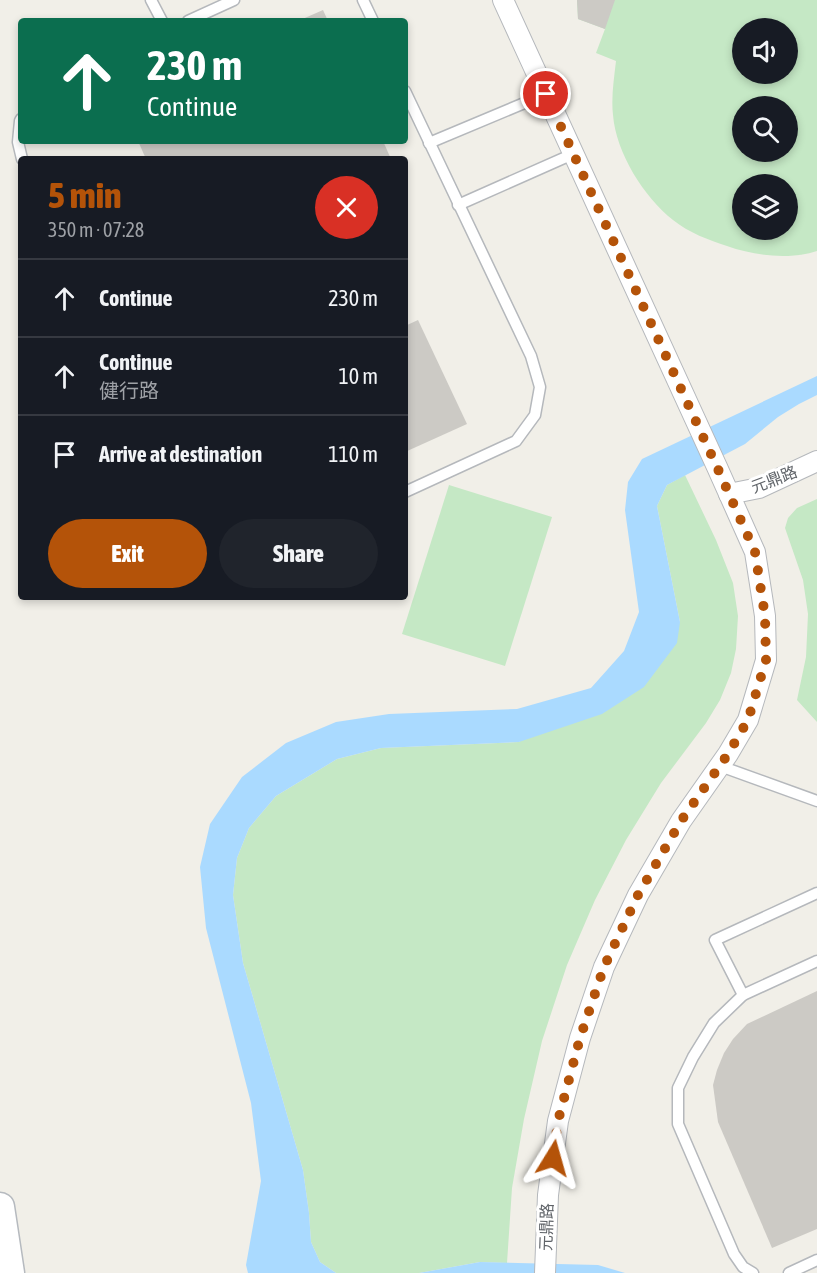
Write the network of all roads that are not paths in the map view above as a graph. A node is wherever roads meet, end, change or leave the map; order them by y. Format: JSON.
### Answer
{"nodes":[{"id":1,"x":151,"y":0,"type":"edge"},
{"id":2,"x":234,"y":0,"type":"edge"},
{"id":3,"x":363,"y":0,"type":"edge"},
{"id":4,"x":503,"y":0,"type":"edge"},
{"id":5,"x":160,"y":18,"type":"edge"},
{"id":6,"x":195,"y":18,"type":"edge"},
{"id":7,"x":372,"y":18,"type":"edge"},
{"id":8,"x":546,"y":94,"type":"junction"},
{"id":9,"x":408,"y":98,"type":"edge"},
{"id":10,"x":429,"y":143,"type":"junction"},
{"id":11,"x":573,"y":154,"type":"junction"},
{"id":12,"x":458,"y":205,"type":"junction"},
{"id":13,"x":817,"y":461,"type":"edge"},
{"id":14,"x":408,"y":491,"type":"edge"},
{"id":15,"x":729,"y":494,"type":"junction"},
{"id":16,"x":720,"y":766,"type":"junction"},
{"id":17,"x":817,"y":801,"type":"edge"},
{"id":18,"x":817,"y":893,"type":"edge"},
{"id":19,"x":817,"y":961,"type":"edge"},
{"id":20,"x":743,"y":995,"type":"junction"},
{"id":21,"x":0,"y":1207,"type":"edge"},
{"id":22,"x":817,"y":1260,"type":"edge"},
{"id":23,"x":545,"y":1266,"type":"edge"},
{"id":24,"x":10,"y":1273,"type":"edge"},
{"id":25,"x":753,"y":1273,"type":"edge"},
{"id":26,"x":789,"y":1273,"type":"edge"}],
"edges":[{"from":1,"to":5,"type":"lane"},
{"from":2,"to":6,"type":"lane"},
{"from":3,"to":7,"type":"lane"},
{"from":4,"to":8,"type":"street","name":"元鼎路"},
{"from":8,"to":10,"type":"lane"},
{"from":8,"to":11,"type":"street","name":"元鼎路"},
{"from":9,"to":10,"type":"lane"},
{"from":10,"to":12,"type":"lane"},
{"from":11,"to":12,"type":"lane"},
{"from":11,"to":15,"type":"street","name":"元鼎路"},
{"from":12,"to":14,"type":"lane"},
{"from":13,"to":15,"type":"street","name":"元鼎路"},
{"from":15,"to":16,"type":"street","name":"元鼎路"},
{"from":16,"to":17,"type":"lane"},
{"from":16,"to":23,"type":"street","name":"元鼎路"},
{"from":18,"to":20,"type":"lane"},
{"from":19,"to":20,"type":"lane"},
{"from":20,"to":25,"type":"lane"},
{"from":21,"to":24,"type":"main road"},
{"from":22,"to":26,"type":"lane"}]}
